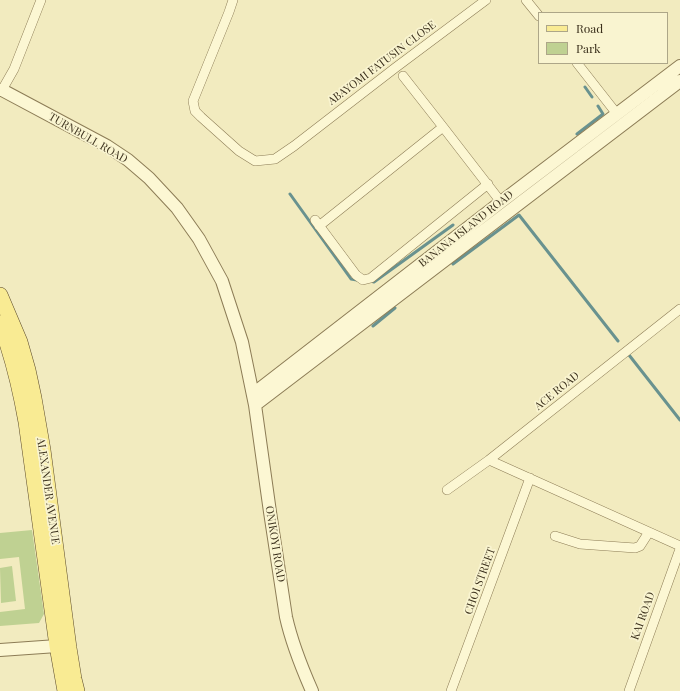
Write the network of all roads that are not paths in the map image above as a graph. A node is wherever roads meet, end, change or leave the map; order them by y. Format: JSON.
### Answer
{"nodes":[{"id":1,"x":40,"y":0,"type":"edge"},
{"id":2,"x":233,"y":0,"type":"edge"},
{"id":3,"x":486,"y":0,"type":"edge"},
{"id":4,"x":526,"y":0,"type":"edge"},
{"id":5,"x":538,"y":15,"type":"edge"},
{"id":6,"x":578,"y":64,"type":"edge"},
{"id":7,"x":680,"y":66,"type":"edge"},
{"id":8,"x":403,"y":76,"type":"dead end"},
{"id":9,"x":680,"y":81,"type":"edge"},
{"id":10,"x":1,"y":90,"type":"edge"},
{"id":11,"x":617,"y":114,"type":"junction"},
{"id":12,"x":443,"y":127,"type":"junction"},
{"id":13,"x":488,"y":184,"type":"junction"},
{"id":14,"x":501,"y":202,"type":"junction"},
{"id":15,"x":0,"y":295,"type":"edge"},
{"id":16,"x":680,"y":309,"type":"edge"},
{"id":17,"x":0,"y":323,"type":"edge"},
{"id":18,"x":254,"y":399,"type":"junction"},
{"id":19,"x":489,"y":460,"type":"junction"},
{"id":20,"x":530,"y":478,"type":"junction"},
{"id":21,"x":448,"y":490,"type":"dead end"},
{"id":22,"x":649,"y":532,"type":"junction"},
{"id":23,"x":555,"y":536,"type":"dead end"},
{"id":24,"x":680,"y":546,"type":"edge"},
{"id":25,"x":680,"y":549,"type":"edge"},
{"id":26,"x":677,"y":564,"type":"edge"},
{"id":27,"x":57,"y":646,"type":"junction"},
{"id":28,"x":0,"y":650,"type":"edge"},
{"id":29,"x":65,"y":691,"type":"edge"},
{"id":30,"x":77,"y":691,"type":"edge"},
{"id":31,"x":312,"y":691,"type":"edge"},
{"id":32,"x":451,"y":691,"type":"edge"},
{"id":33,"x":629,"y":691,"type":"edge"}],
"edges":[{"from":1,"to":10,"type":"street"},
{"from":2,"to":3,"type":"street","name":"ABAYOMI FATUSIN CLOSE"},
{"from":4,"to":5,"type":"street"},
{"from":6,"to":11,"type":"street"},
{"from":7,"to":11,"type":"street","name":"BANANA ISLAND ROAD"},
{"from":8,"to":12,"type":"street"},
{"from":9,"to":18,"type":"street","name":"BANANA ISLAND ROAD"},
{"from":10,"to":18,"type":"street","name":"TURNBULL ROAD"},
{"from":11,"to":14,"type":"street","name":"BANANA ISLAND ROAD"},
{"from":12,"to":13,"type":"street"},
{"from":12,"to":13,"type":"street"},
{"from":13,"to":14,"type":"street"},
{"from":14,"to":18,"type":"street","name":"BANANA ISLAND ROAD"},
{"from":15,"to":30,"type":"main road","name":"ALEXANDER AVENUE"},
{"from":16,"to":19,"type":"street","name":"ACE ROAD"},
{"from":17,"to":27,"type":"main road","name":"ALEXANDER AVENUE"},
{"from":18,"to":31,"type":"street","name":"ONIKOYI ROAD"},
{"from":19,"to":20,"type":"street"},
{"from":19,"to":21,"type":"street","name":"ACE ROAD"},
{"from":20,"to":22,"type":"street"},
{"from":20,"to":32,"type":"street","name":"CHOI STREET"},
{"from":22,"to":23,"type":"street"},
{"from":22,"to":24,"type":"street"},
{"from":25,"to":26,"type":"street","name":"KAI ROAD"},
{"from":26,"to":33,"type":"street","name":"KAI ROAD"},
{"from":27,"to":28,"type":"street"},
{"from":27,"to":29,"type":"main road","name":"ALEXANDER AVENUE"}]}
